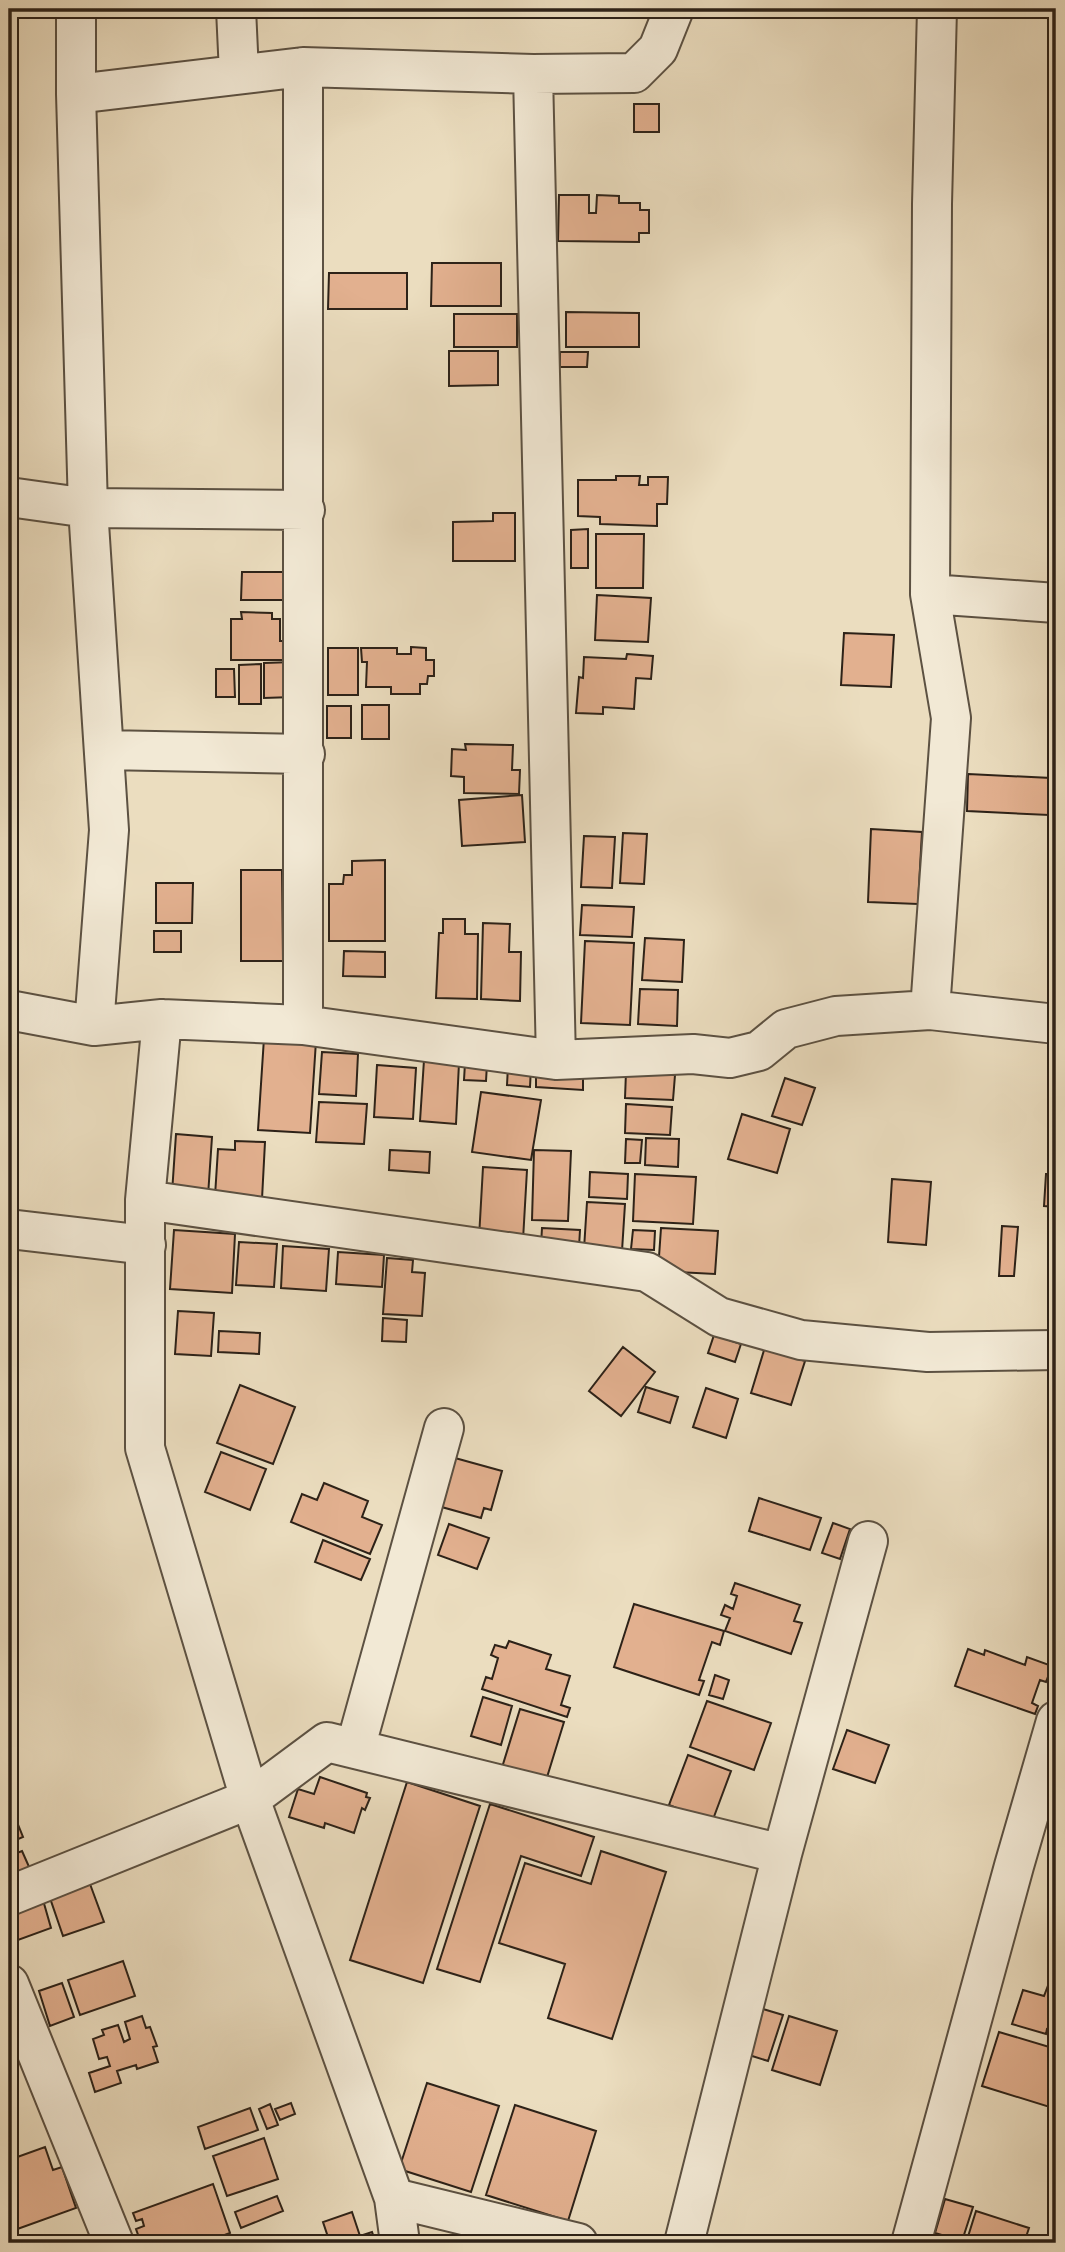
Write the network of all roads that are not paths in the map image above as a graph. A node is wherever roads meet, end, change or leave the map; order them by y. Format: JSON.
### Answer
{"nodes":[{"id":1,"x":76,"y":9,"type":"edge"},
{"id":2,"x":236,"y":9,"type":"edge"},
{"id":3,"x":674,"y":9,"type":"edge"},
{"id":4,"x":937,"y":9,"type":"edge"},
{"id":5,"x":303,"y":67,"type":"junction"},
{"id":6,"x":239,"y":73,"type":"junction"},
{"id":7,"x":533,"y":74,"type":"junction"},
{"id":8,"x":76,"y":94,"type":"junction"},
{"id":9,"x":9,"y":497,"type":"edge"},
{"id":10,"x":88,"y":508,"type":"junction"},
{"id":11,"x":305,"y":510,"type":"junction"},
{"id":12,"x":930,"y":594,"type":"junction"},
{"id":13,"x":1056,"y":603,"type":"edge"},
{"id":14,"x":104,"y":750,"type":"junction"},
{"id":15,"x":305,"y":754,"type":"junction"},
{"id":16,"x":9,"y":1010,"type":"edge"},
{"id":17,"x":930,"y":1010,"type":"junction"},
{"id":18,"x":162,"y":1019,"type":"junction"},
{"id":19,"x":1056,"y":1024,"type":"edge"},
{"id":20,"x":303,"y":1025,"type":"junction"},
{"id":21,"x":94,"y":1026,"type":"junction"},
{"id":22,"x":556,"y":1060,"type":"junction"},
{"id":23,"x":145,"y":1200,"type":"junction"},
{"id":24,"x":9,"y":1229,"type":"edge"},
{"id":25,"x":146,"y":1245,"type":"junction"},
{"id":26,"x":1056,"y":1350,"type":"edge"},
{"id":27,"x":444,"y":1428,"type":"dead end"},
{"id":28,"x":868,"y":1541,"type":"dead end"},
{"id":29,"x":1056,"y":1721,"type":"edge"},
{"id":30,"x":355,"y":1749,"type":"junction"},
{"id":31,"x":250,"y":1798,"type":"junction"},
{"id":32,"x":782,"y":1854,"type":"junction"},
{"id":33,"x":9,"y":1896,"type":"edge"},
{"id":34,"x":9,"y":1984,"type":"edge"},
{"id":35,"x":394,"y":2198,"type":"junction"},
{"id":36,"x":114,"y":2243,"type":"edge"},
{"id":37,"x":400,"y":2243,"type":"edge"},
{"id":38,"x":578,"y":2243,"type":"edge"},
{"id":39,"x":684,"y":2243,"type":"edge"},
{"id":40,"x":911,"y":2243,"type":"edge"}],
"edges":[{"from":1,"to":8,"type":"street"},
{"from":2,"to":6,"type":"street"},
{"from":3,"to":7,"type":"street"},
{"from":4,"to":12,"type":"street"},
{"from":5,"to":6,"type":"street"},
{"from":5,"to":7,"type":"street"},
{"from":5,"to":11,"type":"street"},
{"from":6,"to":8,"type":"street"},
{"from":7,"to":22,"type":"street"},
{"from":8,"to":10,"type":"street"},
{"from":9,"to":10,"type":"street"},
{"from":10,"to":11,"type":"street"},
{"from":10,"to":14,"type":"street"},
{"from":11,"to":15,"type":"street"},
{"from":12,"to":13,"type":"street"},
{"from":12,"to":17,"type":"street"},
{"from":14,"to":15,"type":"street"},
{"from":14,"to":21,"type":"street"},
{"from":15,"to":20,"type":"street"},
{"from":16,"to":21,"type":"street"},
{"from":17,"to":19,"type":"street"},
{"from":17,"to":22,"type":"street"},
{"from":18,"to":20,"type":"street"},
{"from":18,"to":21,"type":"street"},
{"from":18,"to":23,"type":"street"},
{"from":20,"to":22,"type":"street"},
{"from":23,"to":25,"type":"street"},
{"from":23,"to":26,"type":"street"},
{"from":24,"to":25,"type":"street"},
{"from":25,"to":31,"type":"street"},
{"from":27,"to":30,"type":"street"},
{"from":28,"to":32,"type":"street"},
{"from":29,"to":40,"type":"street"},
{"from":30,"to":31,"type":"street"},
{"from":30,"to":32,"type":"street"},
{"from":31,"to":33,"type":"street"},
{"from":31,"to":35,"type":"street"},
{"from":32,"to":39,"type":"street"},
{"from":34,"to":36,"type":"street"},
{"from":35,"to":37,"type":"street"},
{"from":35,"to":38,"type":"street"}]}
